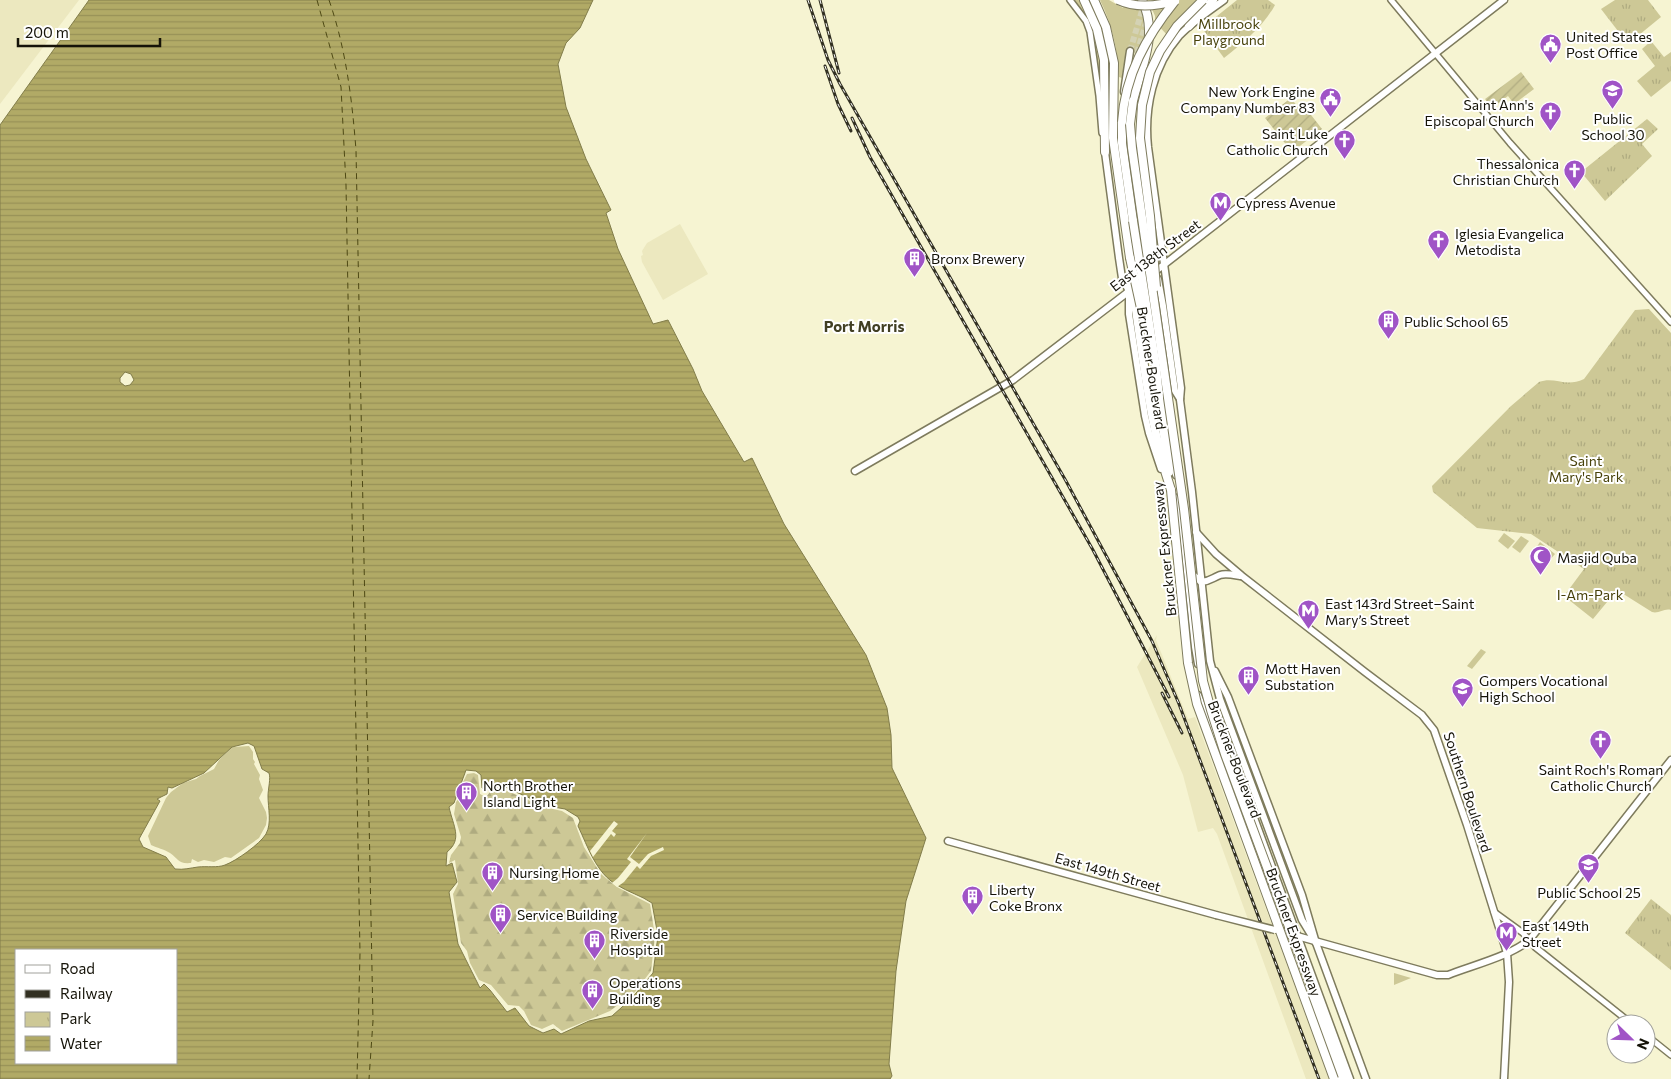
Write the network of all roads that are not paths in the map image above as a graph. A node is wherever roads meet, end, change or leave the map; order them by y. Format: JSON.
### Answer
{"nodes":[{"id":1,"x":1070,"y":0,"type":"edge"},
{"id":2,"x":1084,"y":0,"type":"edge"},
{"id":3,"x":1094,"y":0,"type":"edge"},
{"id":4,"x":1118,"y":0,"type":"edge"},
{"id":5,"x":1142,"y":0,"type":"edge"},
{"id":6,"x":1177,"y":0,"type":"edge"},
{"id":7,"x":1203,"y":0,"type":"edge"},
{"id":8,"x":1213,"y":0,"type":"edge"},
{"id":9,"x":1224,"y":0,"type":"edge"},
{"id":10,"x":1391,"y":0,"type":"edge"},
{"id":11,"x":1504,"y":0,"type":"edge"},
{"id":12,"x":1189,"y":26,"type":"junction"},
{"id":13,"x":1435,"y":53,"type":"junction"},
{"id":14,"x":1105,"y":152,"type":"junction"},
{"id":15,"x":1137,"y":226,"type":"junction"},
{"id":16,"x":1164,"y":266,"type":"junction"},
{"id":17,"x":1155,"y":272,"type":"junction"},
{"id":18,"x":1146,"y":279,"type":"junction"},
{"id":19,"x":1129,"y":291,"type":"junction"},
{"id":20,"x":1671,"y":322,"type":"edge"},
{"id":21,"x":1160,"y":337,"type":"junction"},
{"id":22,"x":1159,"y":398,"type":"junction"},
{"id":23,"x":1180,"y":400,"type":"junction"},
{"id":24,"x":855,"y":471,"type":"dead end"},
{"id":25,"x":1171,"y":490,"type":"junction"},
{"id":26,"x":1196,"y":531,"type":"junction"},
{"id":27,"x":1186,"y":569,"type":"junction"},
{"id":28,"x":1242,"y":576,"type":"junction"},
{"id":29,"x":1202,"y":582,"type":"junction"},
{"id":30,"x":1188,"y":640,"type":"junction"},
{"id":31,"x":1199,"y":667,"type":"junction"},
{"id":32,"x":1230,"y":752,"type":"junction"},
{"id":33,"x":1671,"y":760,"type":"edge"},
{"id":34,"x":1233,"y":788,"type":"junction"},
{"id":35,"x":948,"y":840,"type":"dead end"},
{"id":36,"x":1494,"y":911,"type":"junction"},
{"id":37,"x":1288,"y":934,"type":"junction"},
{"id":38,"x":1297,"y":937,"type":"junction"},
{"id":39,"x":1528,"y":940,"type":"junction"},
{"id":40,"x":1316,"y":943,"type":"junction"},
{"id":41,"x":1507,"y":953,"type":"junction"},
{"id":42,"x":1620,"y":1014,"type":"edge"},
{"id":43,"x":1656,"y":1043,"type":"edge"},
{"id":44,"x":1671,"y":1054,"type":"edge"},
{"id":45,"x":1344,"y":1077,"type":"edge"},
{"id":46,"x":1334,"y":1079,"type":"edge"},
{"id":47,"x":1350,"y":1079,"type":"edge"},
{"id":48,"x":1366,"y":1079,"type":"edge"},
{"id":49,"x":1504,"y":1079,"type":"edge"}],
"edges":[{"from":1,"to":14,"type":"street","name":"Bruckner Boulevard"},
{"from":2,"to":14,"type":"highway"},
{"from":3,"to":22,"type":"highway","name":"Bruckner Expressway","bridge":true},
{"from":4,"to":6,"type":"highway","bridge":true},
{"from":5,"to":21,"type":"highway","name":"Bruckner Expressway","bridge":true},
{"from":6,"to":22,"type":"highway","bridge":true},
{"from":7,"to":21,"type":"highway","bridge":true},
{"from":8,"to":12,"type":"highway"},
{"from":9,"to":12,"type":"main road","name":"Bruckner Boulevard"},
{"from":10,"to":13,"type":"street"},
{"from":11,"to":13,"type":"main road","name":"East 138th Street"},
{"from":12,"to":16,"type":"main road","name":"Bruckner Boulevard"},
{"from":13,"to":16,"type":"main road","name":"East 138th Street"},
{"from":13,"to":20,"type":"street"},
{"from":14,"to":19,"type":"main road","name":"Bruckner Boulevard"},
{"from":15,"to":17,"type":"main road","name":"Bruckner Boulevard"},
{"from":15,"to":18,"type":"main road","name":"Bruckner Boulevard"},
{"from":15,"to":19,"type":"main road"},
{"from":16,"to":17,"type":"main road","name":"East 138th Street"},
{"from":16,"to":23,"type":"main road","name":"Bruckner Boulevard"},
{"from":17,"to":18,"type":"main road","name":"East 138th Street"},
{"from":17,"to":23,"type":"main road","name":"Bruckner Boulevard"},
{"from":18,"to":19,"type":"main road","name":"East 138th Street"},
{"from":18,"to":27,"type":"main road","name":"Bruckner Boulevard"},
{"from":19,"to":24,"type":"main road","name":"East 138th Street"},
{"from":19,"to":25,"type":"highway"},
{"from":19,"to":30,"type":"main road","name":"Bruckner Boulevard"},
{"from":21,"to":45,"type":"highway","name":"Bruckner Expressway","bridge":true},
{"from":22,"to":25,"type":"highway","name":"Bruckner Expressway"},
{"from":23,"to":26,"type":"main road","name":"Bruckner Boulevard"},
{"from":25,"to":46,"type":"highway","name":"Bruckner Expressway","bridge":true},
{"from":26,"to":28,"type":"main road","name":"Southern Boulevard"},
{"from":26,"to":29,"type":"main road","name":"Bruckner Boulevard"},
{"from":27,"to":29,"type":"main road"},
{"from":27,"to":31,"type":"main road","name":"Bruckner Boulevard"},
{"from":28,"to":29,"type":"main road"},
{"from":28,"to":36,"type":"main road","name":"Southern Boulevard"},
{"from":29,"to":40,"type":"main road","name":"Bruckner Boulevard"},
{"from":30,"to":31,"type":"main road"},
{"from":30,"to":34,"type":"main road","name":"Bruckner Boulevard"},
{"from":31,"to":32,"type":"main road","name":"Bruckner Boulevard"},
{"from":32,"to":34,"type":"main road"},
{"from":32,"to":38,"type":"main road","name":"Bruckner Boulevard"},
{"from":33,"to":39,"type":"main road","name":"East 149th Street"},
{"from":34,"to":37,"type":"main road","name":"Bruckner Boulevard"},
{"from":35,"to":37,"type":"main road","name":"East 149th Street","bridge":true},
{"from":36,"to":39,"type":"street"},
{"from":36,"to":41,"type":"main road","name":"Southern Boulevard"},
{"from":37,"to":38,"type":"main road","name":"East 149th Street"},
{"from":37,"to":45,"type":"main road","name":"Bruckner Boulevard"},
{"from":38,"to":40,"type":"main road","name":"East 149th Street"},
{"from":38,"to":47,"type":"main road","name":"Bruckner Boulevard"},
{"from":39,"to":41,"type":"main road","name":"East 149th Street"},
{"from":39,"to":42,"type":"street"},
{"from":40,"to":41,"type":"main road","name":"East 149th Street"},
{"from":40,"to":48,"type":"main road","name":"Bruckner Boulevard"},
{"from":41,"to":49,"type":"main road","name":"Southern Boulevard"},
{"from":43,"to":44,"type":"street"}]}
